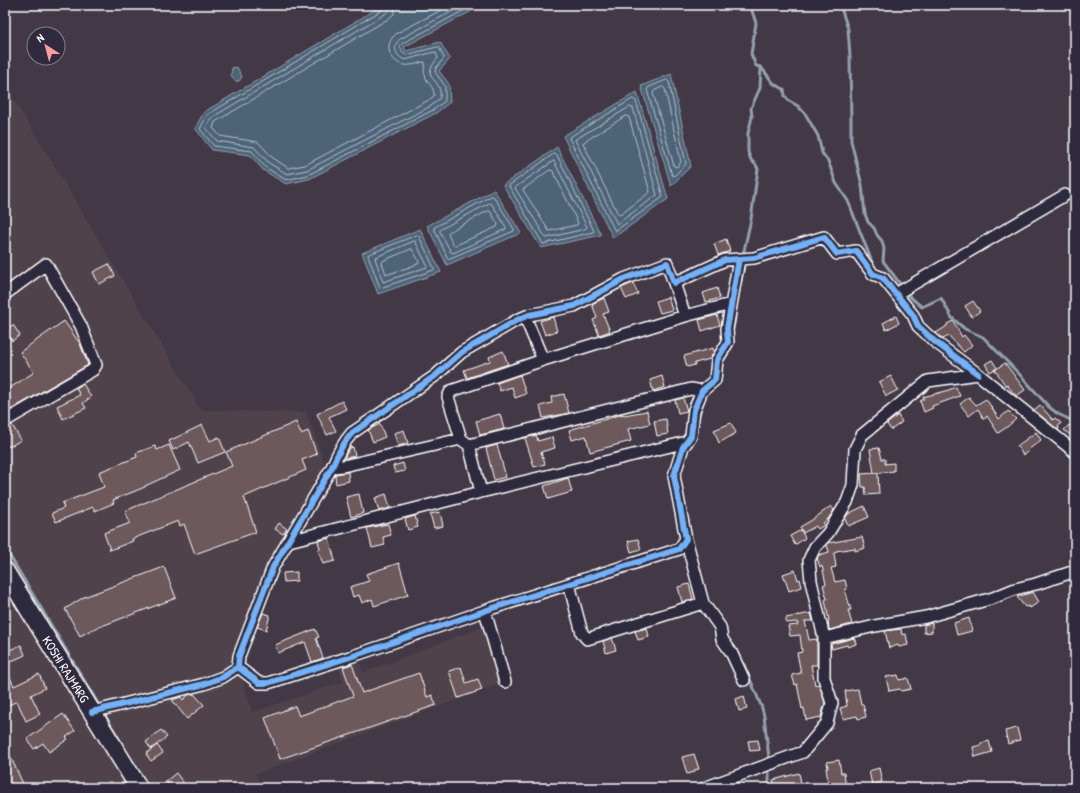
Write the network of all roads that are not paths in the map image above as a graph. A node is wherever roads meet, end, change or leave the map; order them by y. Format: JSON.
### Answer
{"nodes":[{"id":1,"x":1065,"y":195,"type":"dead end"},
{"id":2,"x":739,"y":259,"type":"junction"},
{"id":3,"x":674,"y":283,"type":"junction"},
{"id":4,"x":901,"y":291,"type":"junction"},
{"id":5,"x":5,"y":294,"type":"edge"},
{"id":6,"x":731,"y":304,"type":"junction"},
{"id":7,"x":685,"y":316,"type":"junction"},
{"id":8,"x":525,"y":317,"type":"junction"},
{"id":9,"x":543,"y":360,"type":"junction"},
{"id":10,"x":978,"y":374,"type":"junction"},
{"id":11,"x":702,"y":391,"type":"junction"},
{"id":12,"x":5,"y":420,"type":"edge"},
{"id":13,"x":465,"y":442,"type":"junction"},
{"id":14,"x":687,"y":442,"type":"junction"},
{"id":15,"x":1075,"y":452,"type":"edge"},
{"id":16,"x":332,"y":467,"type":"junction"},
{"id":17,"x":481,"y":492,"type":"junction"},
{"id":18,"x":686,"y":539,"type":"junction"},
{"id":19,"x":289,"y":541,"type":"junction"},
{"id":20,"x":5,"y":571,"type":"edge"},
{"id":21,"x":1075,"y":571,"type":"edge"},
{"id":22,"x":569,"y":584,"type":"junction"},
{"id":23,"x":702,"y":603,"type":"junction"},
{"id":24,"x":484,"y":611,"type":"junction"},
{"id":25,"x":824,"y":638,"type":"junction"},
{"id":26,"x":238,"y":667,"type":"junction"},
{"id":27,"x":744,"y":680,"type":"dead end"},
{"id":28,"x":505,"y":682,"type":"dead end"},
{"id":29,"x":92,"y":712,"type":"junction"},
{"id":30,"x":139,"y":788,"type":"edge"},
{"id":31,"x":704,"y":788,"type":"edge"}],
"edges":[{"from":1,"to":4,"type":"street"},
{"from":2,"to":3,"type":"street"},
{"from":2,"to":4,"type":"street"},
{"from":2,"to":6,"type":"street"},
{"from":3,"to":7,"type":"street"},
{"from":3,"to":8,"type":"street"},
{"from":4,"to":10,"type":"street"},
{"from":5,"to":12,"type":"street"},
{"from":6,"to":7,"type":"street"},
{"from":6,"to":11,"type":"street"},
{"from":7,"to":9,"type":"street"},
{"from":8,"to":9,"type":"street"},
{"from":8,"to":16,"type":"street"},
{"from":9,"to":13,"type":"street"},
{"from":10,"to":15,"type":"street"},
{"from":10,"to":25,"type":"street"},
{"from":11,"to":13,"type":"street"},
{"from":11,"to":14,"type":"street"},
{"from":13,"to":16,"type":"street"},
{"from":13,"to":17,"type":"street"},
{"from":14,"to":17,"type":"street"},
{"from":14,"to":18,"type":"street"},
{"from":16,"to":19,"type":"street"},
{"from":17,"to":19,"type":"street"},
{"from":18,"to":22,"type":"street"},
{"from":18,"to":23,"type":"street"},
{"from":19,"to":26,"type":"street"},
{"from":20,"to":29,"type":"main road","name":"KOSHI RAJMARG"},
{"from":21,"to":25,"type":"street"},
{"from":22,"to":23,"type":"street"},
{"from":22,"to":24,"type":"street"},
{"from":23,"to":27,"type":"street"},
{"from":24,"to":26,"type":"street"},
{"from":24,"to":28,"type":"street"},
{"from":25,"to":31,"type":"street"},
{"from":26,"to":29,"type":"street"},
{"from":29,"to":30,"type":"main road","name":"KOSHI RAJMARG"}]}
